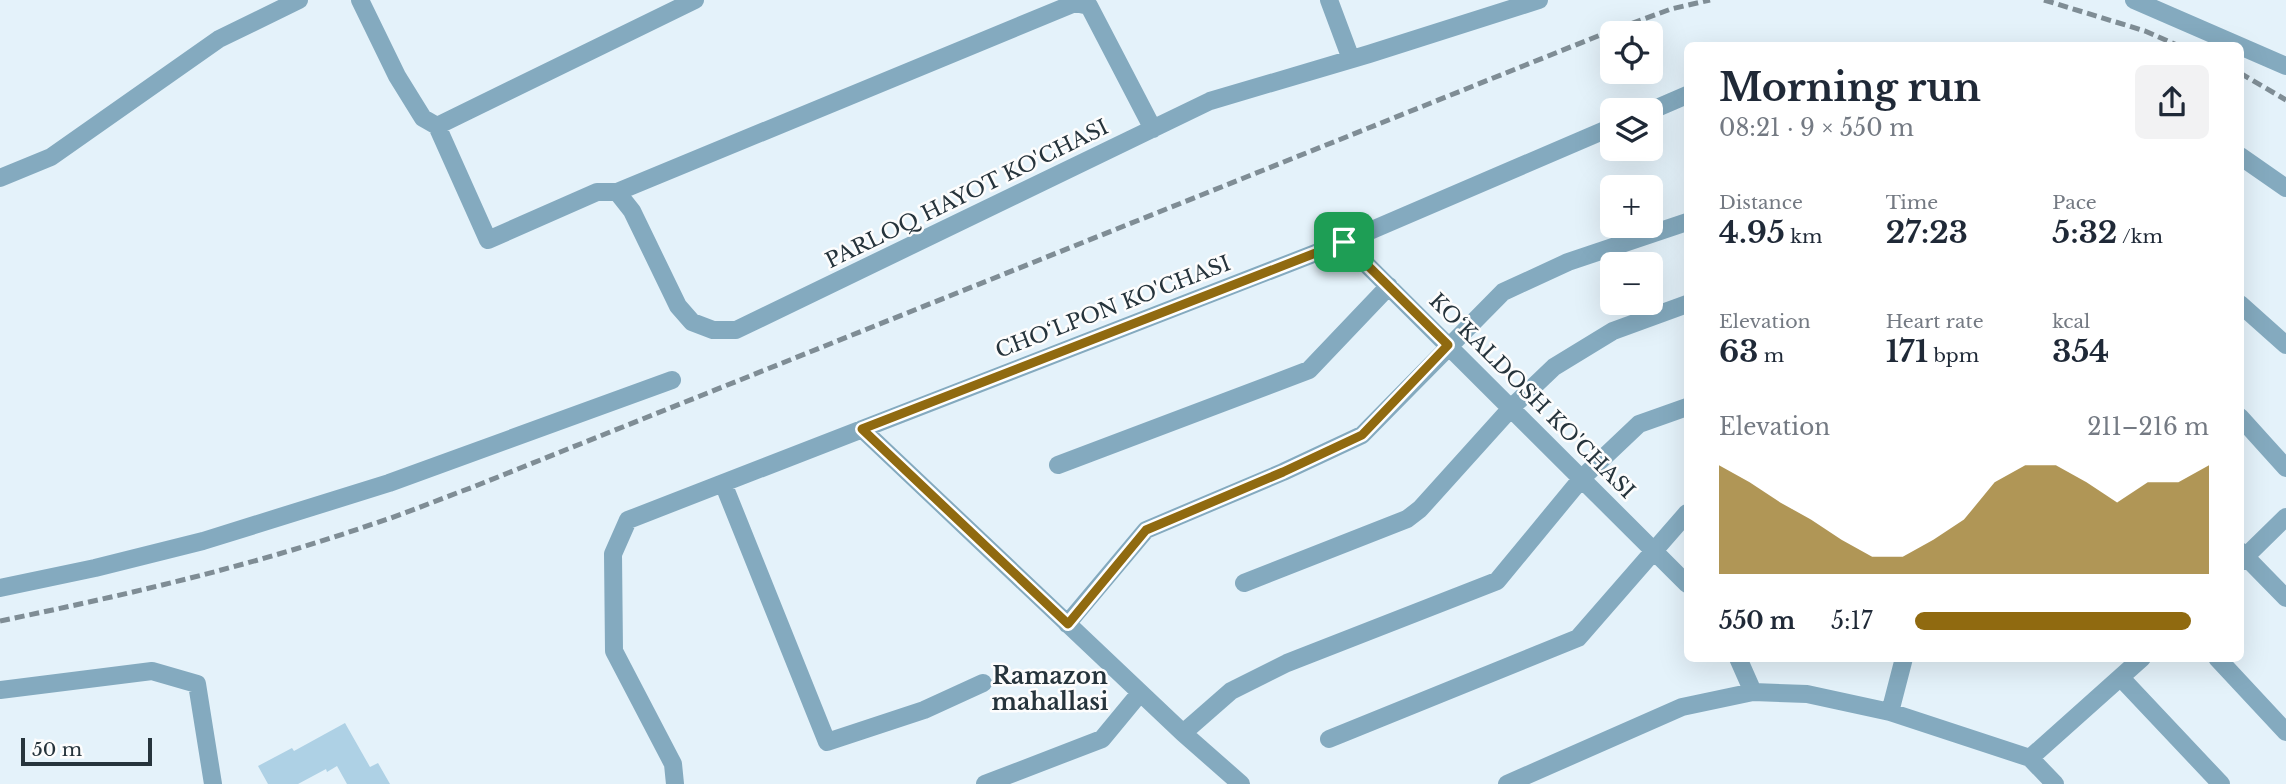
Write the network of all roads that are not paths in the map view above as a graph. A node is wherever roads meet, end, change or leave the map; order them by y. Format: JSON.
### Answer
{"nodes":[{"id":1,"x":299,"y":0,"type":"edge"},
{"id":2,"x":360,"y":0,"type":"edge"},
{"id":3,"x":695,"y":0,"type":"edge"},
{"id":4,"x":1329,"y":0,"type":"edge"},
{"id":5,"x":1539,"y":0,"type":"edge"},
{"id":6,"x":2134,"y":0,"type":"edge"},
{"id":7,"x":2231,"y":42,"type":"edge"},
{"id":8,"x":2244,"y":48,"type":"edge"},
{"id":9,"x":1351,"y":60,"type":"junction"},
{"id":10,"x":2286,"y":66,"type":"edge"},
{"id":11,"x":1684,"y":96,"type":"edge"},
{"id":12,"x":1663,"y":105,"type":"edge"},
{"id":13,"x":438,"y":126,"type":"junction"},
{"id":14,"x":1153,"y":129,"type":"junction"},
{"id":15,"x":1600,"y":132,"type":"edge"},
{"id":16,"x":2244,"y":159,"type":"edge"},
{"id":17,"x":0,"y":178,"type":"edge"},
{"id":18,"x":2286,"y":188,"type":"edge"},
{"id":19,"x":617,"y":192,"type":"junction"},
{"id":20,"x":1684,"y":223,"type":"edge"},
{"id":21,"x":1344,"y":242,"type":"junction"},
{"id":22,"x":1389,"y":286,"type":"junction"},
{"id":23,"x":1684,"y":305,"type":"edge"},
{"id":24,"x":2244,"y":308,"type":"edge"},
{"id":25,"x":1448,"y":345,"type":"junction"},
{"id":26,"x":2286,"y":345,"type":"edge"},
{"id":27,"x":672,"y":380,"type":"dead end"},
{"id":28,"x":1512,"y":407,"type":"junction"},
{"id":29,"x":1684,"y":408,"type":"edge"},
{"id":30,"x":2244,"y":421,"type":"edge"},
{"id":31,"x":862,"y":429,"type":"junction"},
{"id":32,"x":1058,"y":465,"type":"dead end"},
{"id":33,"x":2286,"y":468,"type":"edge"},
{"id":34,"x":1582,"y":478,"type":"junction"},
{"id":35,"x":723,"y":483,"type":"junction"},
{"id":36,"x":1684,"y":517,"type":"edge"},
{"id":37,"x":2286,"y":517,"type":"edge"},
{"id":38,"x":1656,"y":551,"type":"junction"},
{"id":39,"x":2244,"y":554,"type":"edge"},
{"id":40,"x":2244,"y":558,"type":"edge"},
{"id":41,"x":1684,"y":581,"type":"edge"},
{"id":42,"x":1244,"y":583,"type":"dead end"},
{"id":43,"x":0,"y":588,"type":"edge"},
{"id":44,"x":2286,"y":598,"type":"edge"},
{"id":45,"x":1068,"y":624,"type":"junction"},
{"id":46,"x":1740,"y":662,"type":"edge"},
{"id":47,"x":1903,"y":662,"type":"edge"},
{"id":48,"x":2221,"y":662,"type":"edge"},
{"id":49,"x":2128,"y":666,"type":"edge"},
{"id":50,"x":983,"y":683,"type":"dead end"},
{"id":51,"x":0,"y":690,"type":"edge"},
{"id":52,"x":1753,"y":692,"type":"junction"},
{"id":53,"x":1140,"y":693,"type":"junction"},
{"id":54,"x":1890,"y":712,"type":"junction"},
{"id":55,"x":2286,"y":732,"type":"edge"},
{"id":56,"x":1182,"y":733,"type":"junction"},
{"id":57,"x":1329,"y":739,"type":"dead end"},
{"id":58,"x":2030,"y":758,"type":"junction"},
{"id":59,"x":213,"y":784,"type":"edge"},
{"id":60,"x":675,"y":784,"type":"edge"},
{"id":61,"x":985,"y":784,"type":"edge"},
{"id":62,"x":1241,"y":784,"type":"edge"},
{"id":63,"x":1507,"y":784,"type":"edge"},
{"id":64,"x":2055,"y":784,"type":"edge"},
{"id":65,"x":2221,"y":784,"type":"edge"}],
"edges":[{"from":1,"to":17,"type":"street"},
{"from":2,"to":13,"type":"street"},
{"from":3,"to":13,"type":"street"},
{"from":4,"to":9,"type":"street"},
{"from":5,"to":9,"type":"street","name":"PARLOQ HAYOT KO'CHASI"},
{"from":6,"to":7,"type":"street"},
{"from":8,"to":10,"type":"street"},
{"from":9,"to":14,"type":"street","name":"PARLOQ HAYOT KO'CHASI"},
{"from":11,"to":12,"type":"street"},
{"from":13,"to":19,"type":"street"},
{"from":14,"to":19,"type":"street"},
{"from":14,"to":19,"type":"street","name":"PARLOQ HAYOT KO'CHASI"},
{"from":15,"to":21,"type":"street","name":"CHO‘LPON KO'CHASI"},
{"from":16,"to":18,"type":"street"},
{"from":20,"to":25,"type":"street"},
{"from":21,"to":22,"type":"street","name":"KO‘KALDOSH KO'CHASI"},
{"from":21,"to":31,"type":"street","name":"CHO‘LPON KO'CHASI"},
{"from":22,"to":25,"type":"street","name":"KO‘KALDOSH KO'CHASI"},
{"from":22,"to":32,"type":"street"},
{"from":23,"to":28,"type":"street"},
{"from":24,"to":26,"type":"street"},
{"from":25,"to":28,"type":"street","name":"KO‘KALDOSH KO'CHASI"},
{"from":25,"to":45,"type":"street"},
{"from":27,"to":43,"type":"street"},
{"from":28,"to":34,"type":"street","name":"KO‘KALDOSH KO'CHASI"},
{"from":28,"to":42,"type":"street"},
{"from":29,"to":34,"type":"street"},
{"from":30,"to":33,"type":"street"},
{"from":31,"to":35,"type":"street","name":"CHO‘LPON KO'CHASI"},
{"from":31,"to":45,"type":"street"},
{"from":34,"to":38,"type":"street","name":"KO‘KALDOSH KO'CHASI"},
{"from":34,"to":56,"type":"street"},
{"from":35,"to":50,"type":"street"},
{"from":35,"to":60,"type":"street","name":"CHO‘LPON KO'CHASI"},
{"from":36,"to":38,"type":"street"},
{"from":37,"to":39,"type":"street"},
{"from":38,"to":41,"type":"street","name":"KO‘KALDOSH KO'CHASI"},
{"from":38,"to":57,"type":"street"},
{"from":40,"to":44,"type":"street"},
{"from":45,"to":53,"type":"street"},
{"from":46,"to":52,"type":"street"},
{"from":47,"to":54,"type":"street"},
{"from":48,"to":55,"type":"street"},
{"from":49,"to":58,"type":"street"},
{"from":49,"to":65,"type":"street"},
{"from":51,"to":59,"type":"street"},
{"from":52,"to":54,"type":"street"},
{"from":52,"to":63,"type":"street"},
{"from":53,"to":56,"type":"street"},
{"from":53,"to":61,"type":"street"},
{"from":54,"to":58,"type":"street"},
{"from":56,"to":62,"type":"street"},
{"from":58,"to":64,"type":"street"}]}
